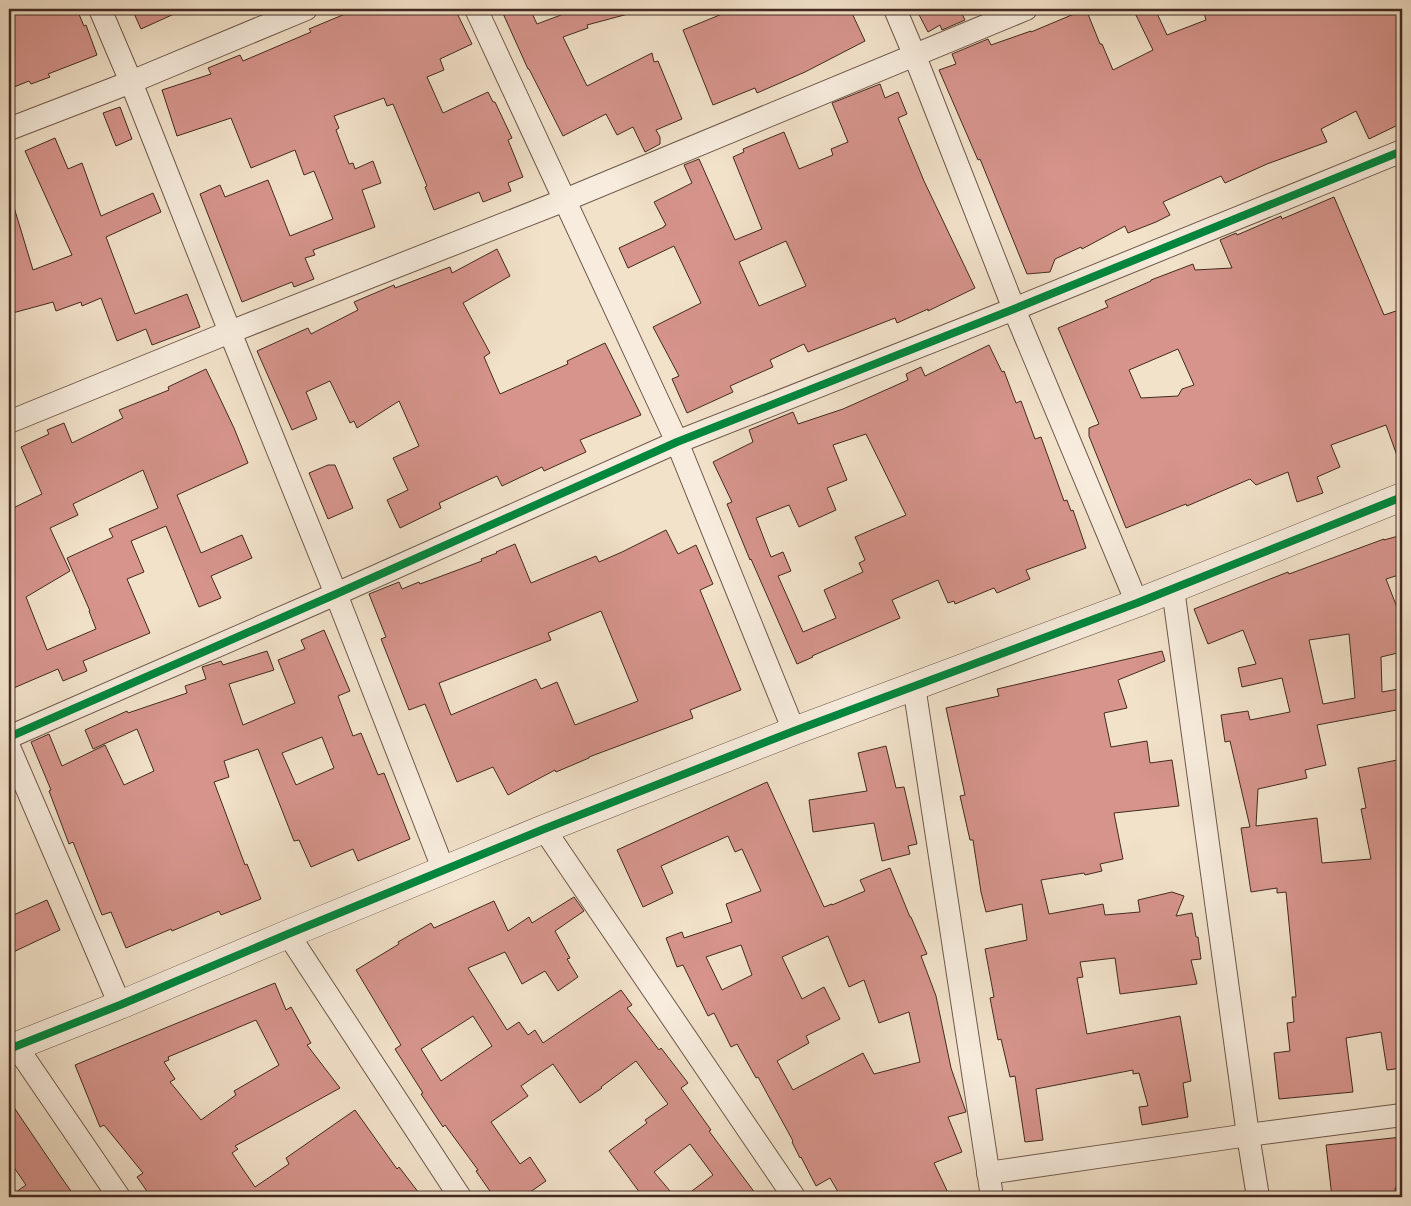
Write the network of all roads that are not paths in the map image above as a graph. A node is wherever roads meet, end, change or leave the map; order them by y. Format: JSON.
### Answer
{"nodes":[{"id":1,"x":100,"y":9,"type":"edge"},
{"id":2,"x":306,"y":9,"type":"edge"},
{"id":3,"x":476,"y":9,"type":"edge"},
{"id":4,"x":895,"y":9,"type":"edge"},
{"id":5,"x":1026,"y":9,"type":"edge"},
{"id":6,"x":914,"y":54,"type":"junction"},
{"id":7,"x":131,"y":82,"type":"junction"},
{"id":8,"x":9,"y":129,"type":"edge"},
{"id":9,"x":1402,"y":151,"type":"edge"},
{"id":10,"x":565,"y":200,"type":"junction"},
{"id":11,"x":1014,"y":309,"type":"junction"},
{"id":12,"x":230,"y":332,"type":"junction"},
{"id":13,"x":9,"y":422,"type":"edge"},
{"id":14,"x":677,"y":442,"type":"junction"},
{"id":15,"x":1402,"y":497,"type":"edge"},
{"id":16,"x":1173,"y":589,"type":"junction"},
{"id":17,"x":336,"y":594,"type":"junction"},
{"id":18,"x":1137,"y":603,"type":"junction"},
{"id":19,"x":914,"y":686,"type":"junction"},
{"id":20,"x":794,"y":731,"type":"junction"},
{"id":21,"x":9,"y":736,"type":"edge"},
{"id":22,"x":9,"y":746,"type":"edge"},
{"id":23,"x":544,"y":830,"type":"junction"},
{"id":24,"x":444,"y":871,"type":"junction"},
{"id":25,"x":288,"y":934,"type":"junction"},
{"id":26,"x":120,"y":1005,"type":"junction"},
{"id":27,"x":12,"y":1048,"type":"edge"},
{"id":28,"x":1402,"y":1114,"type":"edge"},
{"id":29,"x":1248,"y":1135,"type":"junction"},
{"id":30,"x":988,"y":1173,"type":"junction"},
{"id":31,"x":120,"y":1197,"type":"edge"},
{"id":32,"x":460,"y":1197,"type":"edge"},
{"id":33,"x":794,"y":1197,"type":"edge"},
{"id":34,"x":992,"y":1197,"type":"edge"},
{"id":35,"x":1258,"y":1197,"type":"edge"}],
"edges":[{"from":1,"to":7,"type":"street"},
{"from":2,"to":7,"type":"street"},
{"from":3,"to":10,"type":"street"},
{"from":4,"to":6,"type":"street"},
{"from":5,"to":6,"type":"street"},
{"from":6,"to":10,"type":"street"},
{"from":6,"to":11,"type":"street"},
{"from":7,"to":8,"type":"street"},
{"from":7,"to":12,"type":"street"},
{"from":9,"to":11,"type":"street"},
{"from":10,"to":12,"type":"street"},
{"from":10,"to":14,"type":"street"},
{"from":11,"to":14,"type":"street"},
{"from":11,"to":18,"type":"street"},
{"from":12,"to":13,"type":"street"},
{"from":12,"to":17,"type":"street"},
{"from":14,"to":17,"type":"street"},
{"from":14,"to":20,"type":"street"},
{"from":15,"to":16,"type":"street"},
{"from":16,"to":18,"type":"street"},
{"from":16,"to":29,"type":"street"},
{"from":17,"to":21,"type":"street"},
{"from":17,"to":24,"type":"street"},
{"from":18,"to":19,"type":"street"},
{"from":19,"to":20,"type":"street"},
{"from":19,"to":30,"type":"street"},
{"from":20,"to":23,"type":"street"},
{"from":22,"to":26,"type":"street"},
{"from":23,"to":24,"type":"street"},
{"from":23,"to":33,"type":"street"},
{"from":24,"to":25,"type":"street"},
{"from":25,"to":26,"type":"street"},
{"from":25,"to":32,"type":"street"},
{"from":26,"to":27,"type":"street"},
{"from":27,"to":31,"type":"street"},
{"from":28,"to":29,"type":"street"},
{"from":29,"to":30,"type":"street"},
{"from":29,"to":35,"type":"street"},
{"from":30,"to":34,"type":"street"}]}
